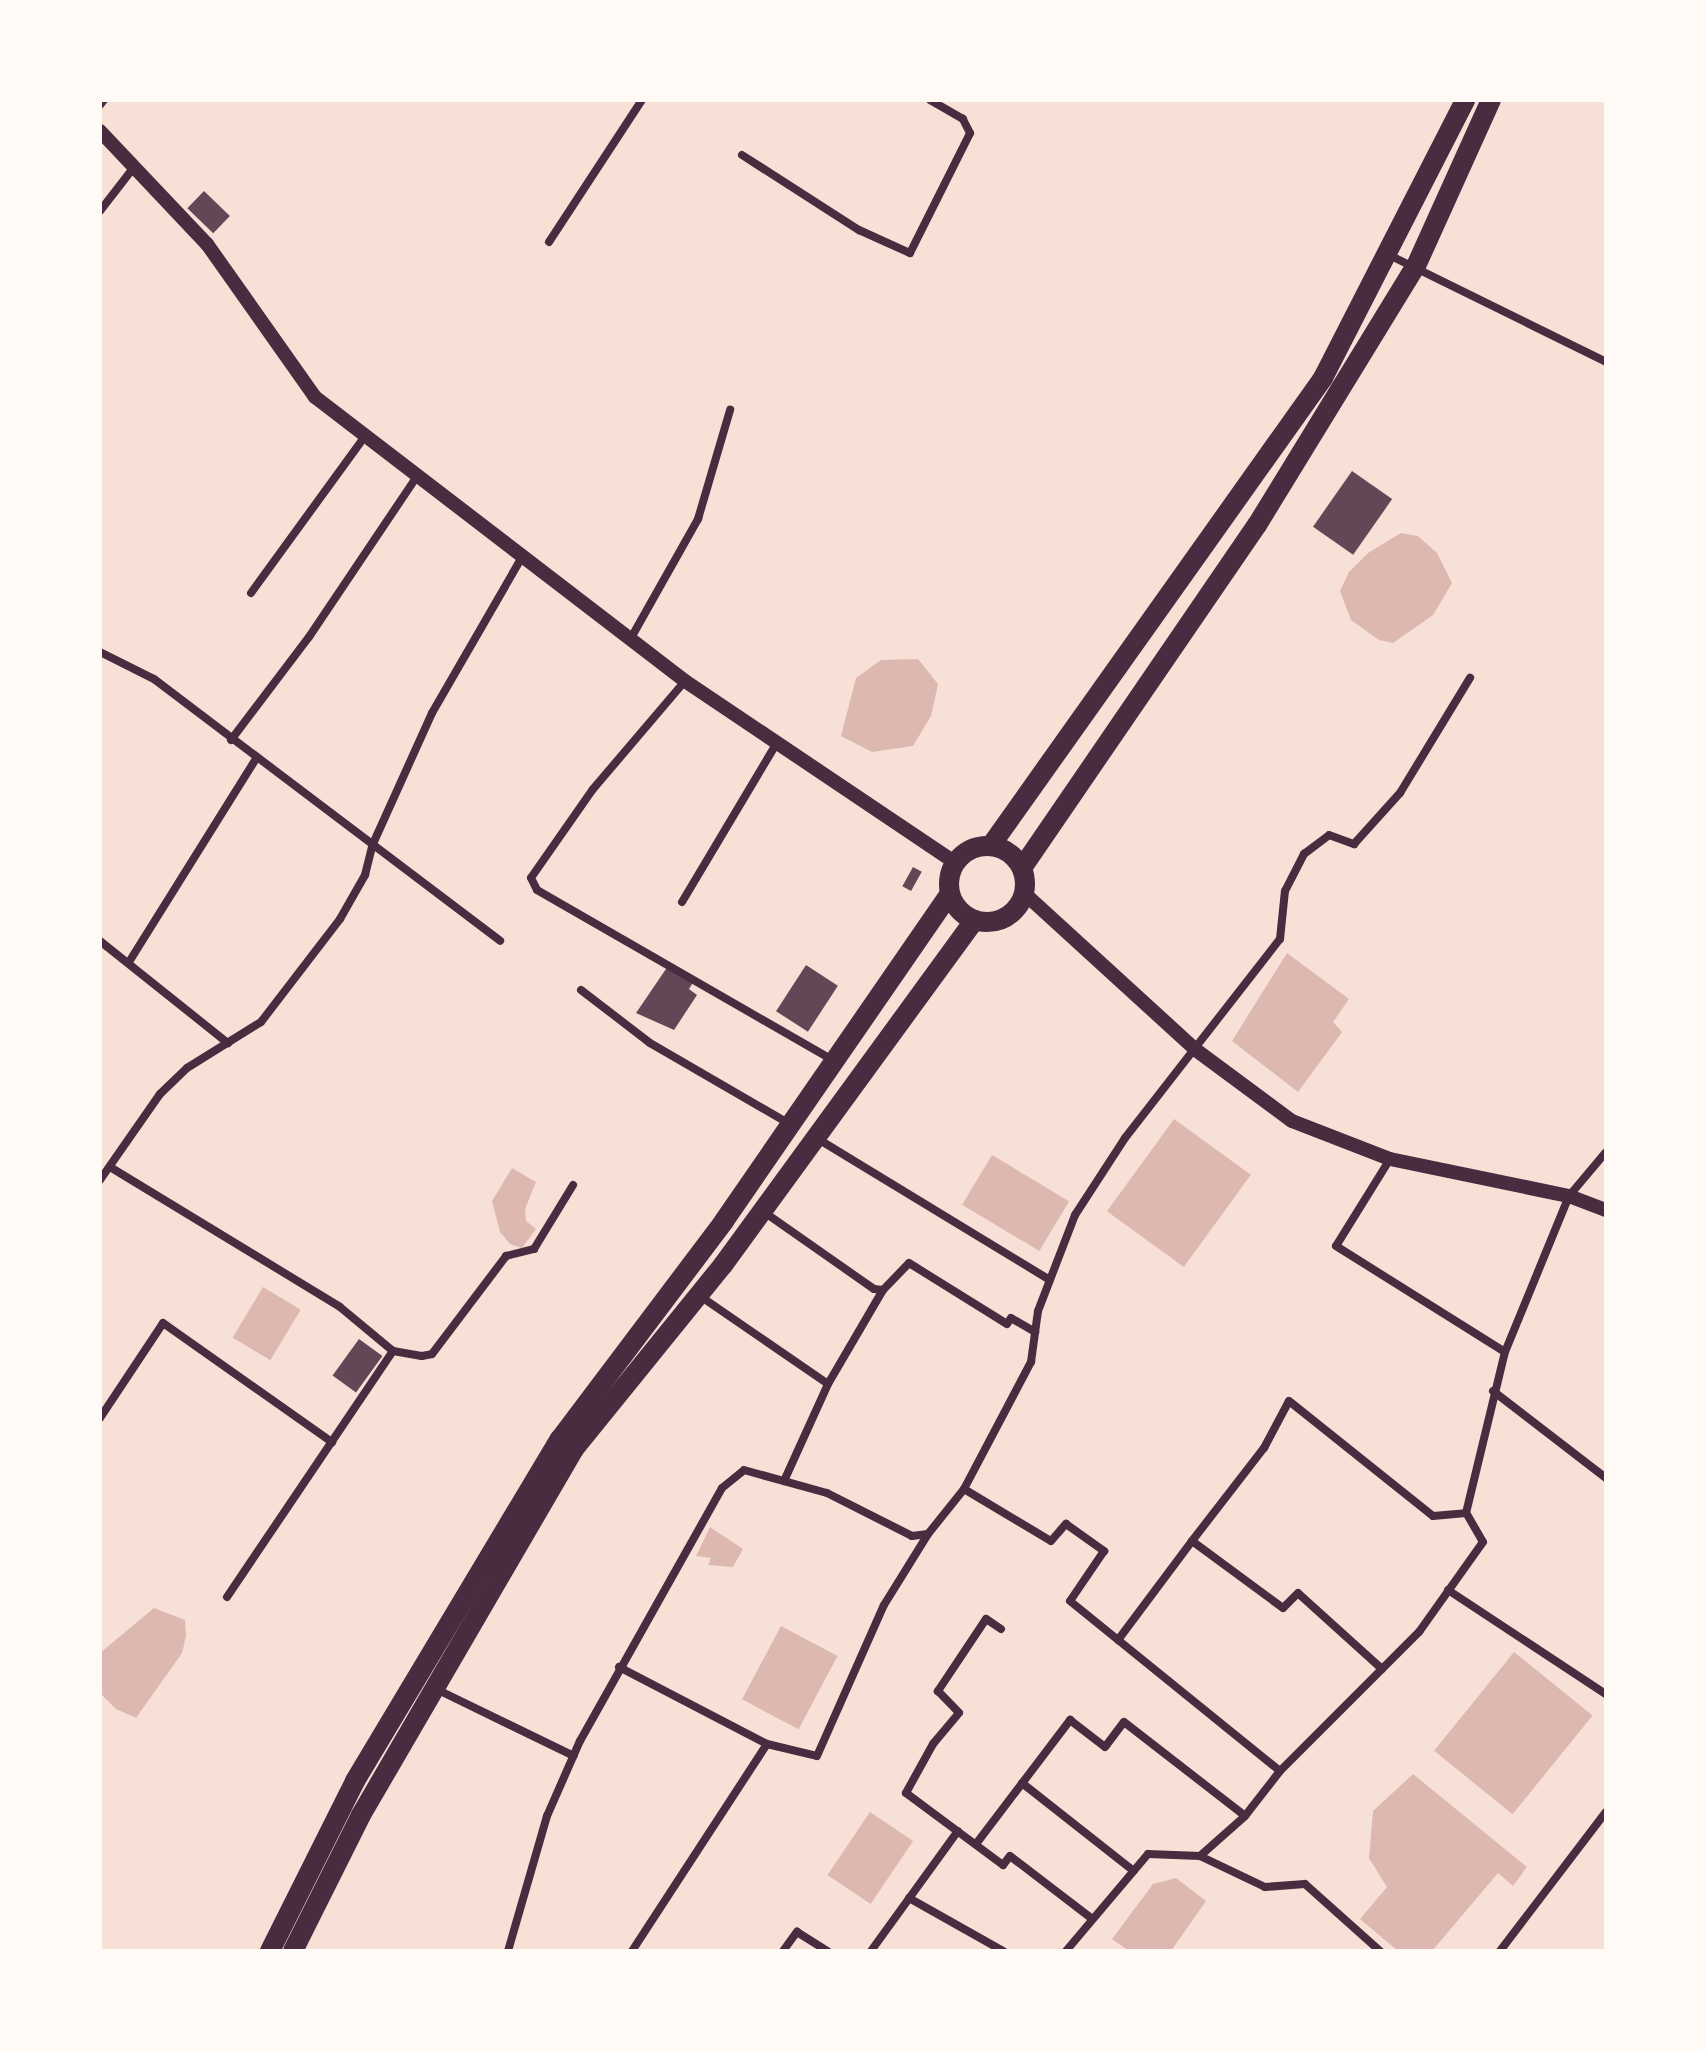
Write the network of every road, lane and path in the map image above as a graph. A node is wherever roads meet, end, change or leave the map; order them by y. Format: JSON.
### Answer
{"nodes":[{"id":1,"x":642,"y":100,"type":"edge"},
{"id":2,"x":930,"y":100,"type":"edge"},
{"id":3,"x":1465,"y":100,"type":"edge"},
{"id":4,"x":1491,"y":100,"type":"edge"},
{"id":5,"x":100,"y":131,"type":"edge"},
{"id":6,"x":742,"y":155,"type":"dead end"},
{"id":7,"x":134,"y":167,"type":"junction"},
{"id":8,"x":100,"y":211,"type":"edge"},
{"id":9,"x":549,"y":242,"type":"dead end"},
{"id":10,"x":1389,"y":255,"type":"junction"},
{"id":11,"x":1416,"y":266,"type":"junction"},
{"id":12,"x":1606,"y":362,"type":"edge"},
{"id":13,"x":730,"y":410,"type":"dead end"},
{"id":14,"x":363,"y":439,"type":"junction"},
{"id":15,"x":416,"y":478,"type":"junction"},
{"id":16,"x":522,"y":557,"type":"junction"},
{"id":17,"x":251,"y":593,"type":"dead end"},
{"id":18,"x":631,"y":638,"type":"junction"},
{"id":19,"x":100,"y":652,"type":"edge"},
{"id":20,"x":1470,"y":678,"type":"dead end"},
{"id":21,"x":685,"y":681,"type":"junction"},
{"id":22,"x":231,"y":740,"type":"junction"},
{"id":23,"x":775,"y":746,"type":"junction"},
{"id":24,"x":255,"y":760,"type":"junction"},
{"id":25,"x":992,"y":844,"type":"junction"},
{"id":26,"x":372,"y":846,"type":"junction"},
{"id":27,"x":956,"y":863,"type":"junction"},
{"id":28,"x":1022,"y":868,"type":"junction"},
{"id":29,"x":950,"y":893,"type":"junction"},
{"id":30,"x":1024,"y":893,"type":"junction"},
{"id":31,"x":682,"y":902,"type":"dead end"},
{"id":32,"x":975,"y":920,"type":"junction"},
{"id":33,"x":100,"y":941,"type":"edge"},
{"id":34,"x":500,"y":941,"type":"dead end"},
{"id":35,"x":129,"y":962,"type":"junction"},
{"id":36,"x":581,"y":990,"type":"dead end"},
{"id":37,"x":228,"y":1043,"type":"junction"},
{"id":38,"x":1196,"y":1050,"type":"junction"},
{"id":39,"x":834,"y":1060,"type":"junction"},
{"id":40,"x":791,"y":1124,"type":"junction"},
{"id":41,"x":818,"y":1139,"type":"junction"},
{"id":42,"x":1606,"y":1152,"type":"edge"},
{"id":43,"x":1390,"y":1159,"type":"junction"},
{"id":44,"x":110,"y":1167,"type":"junction"},
{"id":45,"x":100,"y":1180,"type":"edge"},
{"id":46,"x":573,"y":1185,"type":"dead end"},
{"id":47,"x":1569,"y":1196,"type":"junction"},
{"id":48,"x":1606,"y":1210,"type":"edge"},
{"id":49,"x":763,"y":1211,"type":"junction"},
{"id":50,"x":1048,"y":1279,"type":"junction"},
{"id":51,"x":883,"y":1290,"type":"junction"},
{"id":52,"x":699,"y":1295,"type":"junction"},
{"id":53,"x":1035,"y":1332,"type":"junction"},
{"id":54,"x":393,"y":1351,"type":"junction"},
{"id":55,"x":1505,"y":1352,"type":"junction"},
{"id":56,"x":828,"y":1384,"type":"junction"},
{"id":57,"x":1493,"y":1391,"type":"junction"},
{"id":58,"x":100,"y":1418,"type":"edge"},
{"id":59,"x":332,"y":1442,"type":"junction"},
{"id":60,"x":1606,"y":1478,"type":"edge"},
{"id":61,"x":784,"y":1481,"type":"junction"},
{"id":62,"x":964,"y":1489,"type":"junction"},
{"id":63,"x":1466,"y":1513,"type":"junction"},
{"id":64,"x":928,"y":1534,"type":"junction"},
{"id":65,"x":1192,"y":1541,"type":"junction"},
{"id":66,"x":1448,"y":1590,"type":"junction"},
{"id":67,"x":227,"y":1597,"type":"dead end"},
{"id":68,"x":1001,"y":1629,"type":"dead end"},
{"id":69,"x":1118,"y":1640,"type":"junction"},
{"id":70,"x":619,"y":1667,"type":"junction"},
{"id":71,"x":1382,"y":1669,"type":"junction"},
{"id":72,"x":436,"y":1689,"type":"junction"},
{"id":73,"x":1606,"y":1694,"type":"edge"},
{"id":74,"x":767,"y":1744,"type":"junction"},
{"id":75,"x":574,"y":1756,"type":"junction"},
{"id":76,"x":1280,"y":1771,"type":"junction"},
{"id":77,"x":1022,"y":1783,"type":"junction"},
{"id":78,"x":1606,"y":1812,"type":"edge"},
{"id":79,"x":1245,"y":1816,"type":"junction"},
{"id":80,"x":958,"y":1831,"type":"junction"},
{"id":81,"x":976,"y":1844,"type":"junction"},
{"id":82,"x":1200,"y":1856,"type":"junction"},
{"id":83,"x":1134,"y":1871,"type":"junction"},
{"id":84,"x":909,"y":1898,"type":"junction"},
{"id":85,"x":1091,"y":1918,"type":"junction"},
{"id":86,"x":270,"y":1951,"type":"edge"},
{"id":87,"x":293,"y":1951,"type":"edge"},
{"id":88,"x":508,"y":1951,"type":"edge"},
{"id":89,"x":632,"y":1951,"type":"edge"},
{"id":90,"x":783,"y":1951,"type":"edge"},
{"id":91,"x":828,"y":1951,"type":"edge"},
{"id":92,"x":871,"y":1951,"type":"edge"},
{"id":93,"x":1003,"y":1951,"type":"edge"},
{"id":94,"x":1066,"y":1951,"type":"edge"},
{"id":95,"x":1380,"y":1951,"type":"edge"},
{"id":96,"x":1500,"y":1951,"type":"edge"}],
"edges":[{"from":1,"to":9,"type":"street"},
{"from":2,"to":6,"type":"street"},
{"from":3,"to":10,"type":"highway"},
{"from":4,"to":11,"type":"highway"},
{"from":5,"to":7,"type":"street"},
{"from":7,"to":8,"type":"street"},
{"from":7,"to":14,"type":"street"},
{"from":10,"to":11,"type":"street"},
{"from":10,"to":25,"type":"highway"},
{"from":11,"to":12,"type":"street"},
{"from":11,"to":28,"type":"highway"},
{"from":13,"to":18,"type":"street"},
{"from":14,"to":15,"type":"street"},
{"from":14,"to":17,"type":"street"},
{"from":15,"to":16,"type":"street"},
{"from":15,"to":22,"type":"street"},
{"from":16,"to":18,"type":"street"},
{"from":16,"to":26,"type":"street"},
{"from":18,"to":21,"type":"street"},
{"from":19,"to":22,"type":"street"},
{"from":20,"to":38,"type":"street"},
{"from":21,"to":23,"type":"street"},
{"from":21,"to":39,"type":"street"},
{"from":22,"to":24,"type":"street"},
{"from":23,"to":27,"type":"street"},
{"from":23,"to":31,"type":"street"},
{"from":24,"to":26,"type":"street"},
{"from":24,"to":35,"type":"street"},
{"from":25,"to":27,"type":"highway"},
{"from":25,"to":28,"type":"highway"},
{"from":26,"to":34,"type":"street"},
{"from":26,"to":37,"type":"street"},
{"from":27,"to":29,"type":"highway"},
{"from":28,"to":30,"type":"highway"},
{"from":29,"to":32,"type":"highway"},
{"from":29,"to":39,"type":"highway"},
{"from":30,"to":32,"type":"highway"},
{"from":30,"to":38,"type":"street"},
{"from":32,"to":41,"type":"highway"},
{"from":33,"to":35,"type":"street"},
{"from":35,"to":37,"type":"street"},
{"from":36,"to":40,"type":"street"},
{"from":37,"to":44,"type":"street"},
{"from":38,"to":43,"type":"street"},
{"from":38,"to":50,"type":"street"},
{"from":39,"to":40,"type":"highway"},
{"from":40,"to":86,"type":"highway"},
{"from":41,"to":49,"type":"highway"},
{"from":41,"to":50,"type":"street"},
{"from":42,"to":47,"type":"street"},
{"from":43,"to":47,"type":"street"},
{"from":43,"to":55,"type":"street"},
{"from":44,"to":45,"type":"street"},
{"from":44,"to":54,"type":"street"},
{"from":46,"to":54,"type":"street"},
{"from":47,"to":48,"type":"street"},
{"from":47,"to":55,"type":"street"},
{"from":49,"to":51,"type":"street"},
{"from":49,"to":52,"type":"highway"},
{"from":50,"to":53,"type":"street"},
{"from":51,"to":53,"type":"street"},
{"from":51,"to":56,"type":"street"},
{"from":52,"to":56,"type":"street"},
{"from":52,"to":72,"type":"highway"},
{"from":53,"to":62,"type":"street"},
{"from":54,"to":59,"type":"street"},
{"from":55,"to":57,"type":"street"},
{"from":56,"to":61,"type":"street"},
{"from":57,"to":60,"type":"street"},
{"from":57,"to":63,"type":"street"},
{"from":58,"to":59,"type":"street"},
{"from":59,"to":67,"type":"street"},
{"from":61,"to":64,"type":"street"},
{"from":61,"to":70,"type":"street"},
{"from":62,"to":64,"type":"street"},
{"from":62,"to":69,"type":"street"},
{"from":63,"to":65,"type":"street"},
{"from":63,"to":66,"type":"street"},
{"from":64,"to":74,"type":"street"},
{"from":65,"to":69,"type":"street"},
{"from":65,"to":71,"type":"street"},
{"from":66,"to":71,"type":"street"},
{"from":66,"to":73,"type":"street"},
{"from":68,"to":80,"type":"street"},
{"from":69,"to":76,"type":"street"},
{"from":70,"to":74,"type":"street"},
{"from":70,"to":75,"type":"street"},
{"from":71,"to":76,"type":"street"},
{"from":72,"to":75,"type":"street"},
{"from":72,"to":87,"type":"highway"},
{"from":74,"to":89,"type":"street"},
{"from":75,"to":88,"type":"street"},
{"from":76,"to":79,"type":"street"},
{"from":77,"to":79,"type":"street"},
{"from":77,"to":81,"type":"street"},
{"from":77,"to":83,"type":"street"},
{"from":78,"to":96,"type":"street"},
{"from":79,"to":82,"type":"street"},
{"from":80,"to":81,"type":"street"},
{"from":80,"to":84,"type":"street"},
{"from":81,"to":85,"type":"street"},
{"from":82,"to":83,"type":"street"},
{"from":82,"to":95,"type":"street"},
{"from":83,"to":85,"type":"street"},
{"from":84,"to":92,"type":"street"},
{"from":84,"to":93,"type":"street"},
{"from":85,"to":94,"type":"street"},
{"from":90,"to":91,"type":"street"}]}
